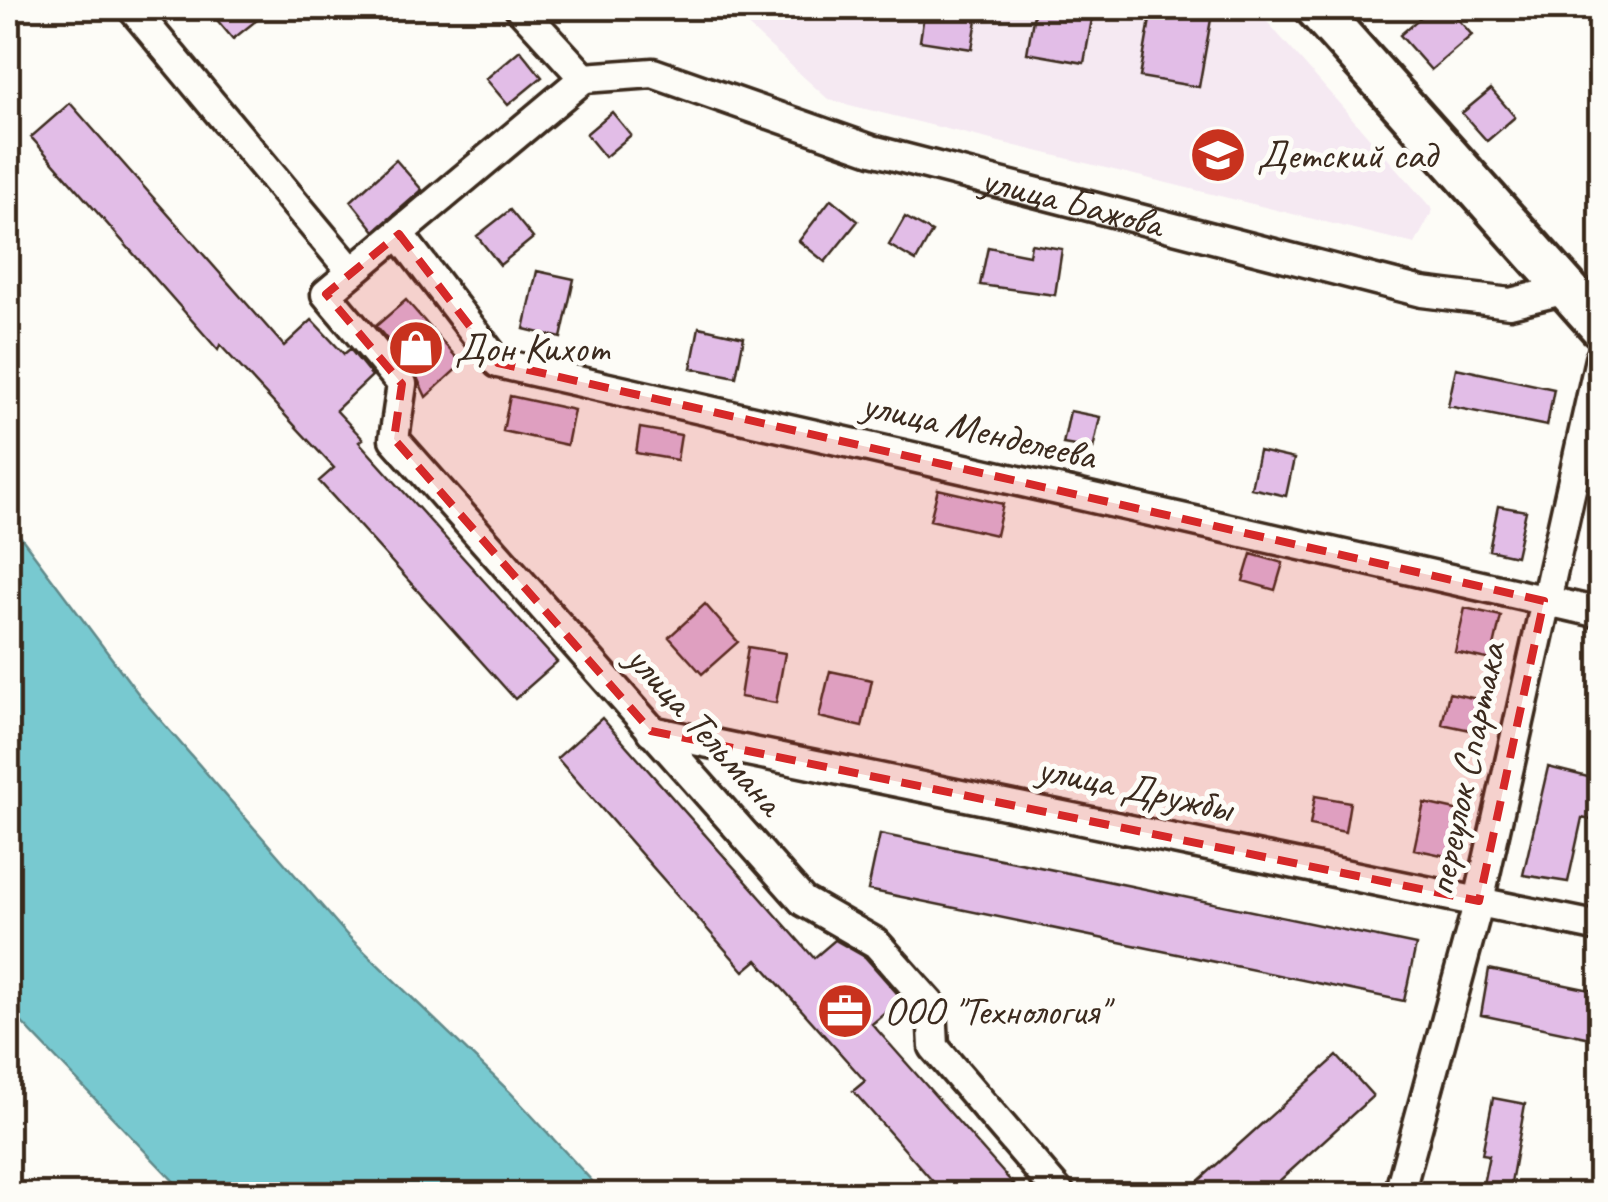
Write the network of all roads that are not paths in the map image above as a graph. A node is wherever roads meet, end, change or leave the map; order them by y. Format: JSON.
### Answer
{"nodes":[{"id":1,"x":132,"y":8,"type":"edge"},
{"id":2,"x":520,"y":8,"type":"edge"},
{"id":3,"x":1316,"y":8,"type":"edge"},
{"id":4,"x":584,"y":78,"type":"junction"},
{"id":5,"x":399,"y":234,"type":"junction"},
{"id":6,"x":352,"y":272,"type":"junction"},
{"id":7,"x":1567,"y":290,"type":"junction"},
{"id":8,"x":1600,"y":326,"type":"edge"},
{"id":9,"x":1600,"y":358,"type":"edge"},
{"id":10,"x":1544,"y":601,"type":"junction"},
{"id":11,"x":1600,"y":613,"type":"edge"},
{"id":12,"x":652,"y":731,"type":"junction"},
{"id":13,"x":1479,"y":902,"type":"junction"},
{"id":14,"x":1600,"y":928,"type":"edge"},
{"id":15,"x":1060,"y":1194,"type":"edge"},
{"id":16,"x":1398,"y":1194,"type":"edge"}],
"edges":[{"from":1,"to":6,"type":"street"},
{"from":2,"to":4,"type":"street"},
{"from":3,"to":7,"type":"main road"},
{"from":4,"to":5,"type":"street"},
{"from":4,"to":7,"type":"street","name":"улица Бажова"},
{"from":5,"to":6,"type":"street"},
{"from":5,"to":10,"type":"street","name":"улица Менделеева"},
{"from":6,"to":12,"type":"street","name":"улица Тельмана"},
{"from":7,"to":8,"type":"main road"},
{"from":9,"to":10,"type":"street","name":"переулок Спартака"},
{"from":10,"to":11,"type":"street","name":"улица Менделеева"},
{"from":10,"to":13,"type":"street","name":"переулок Спартака"},
{"from":12,"to":13,"type":"street","name":"улица Дружбы"},
{"from":12,"to":15,"type":"street","name":"улица Тельмана"},
{"from":13,"to":14,"type":"street","name":"улица Дружбы"},
{"from":13,"to":16,"type":"street","name":"переулок Спартака"}]}
